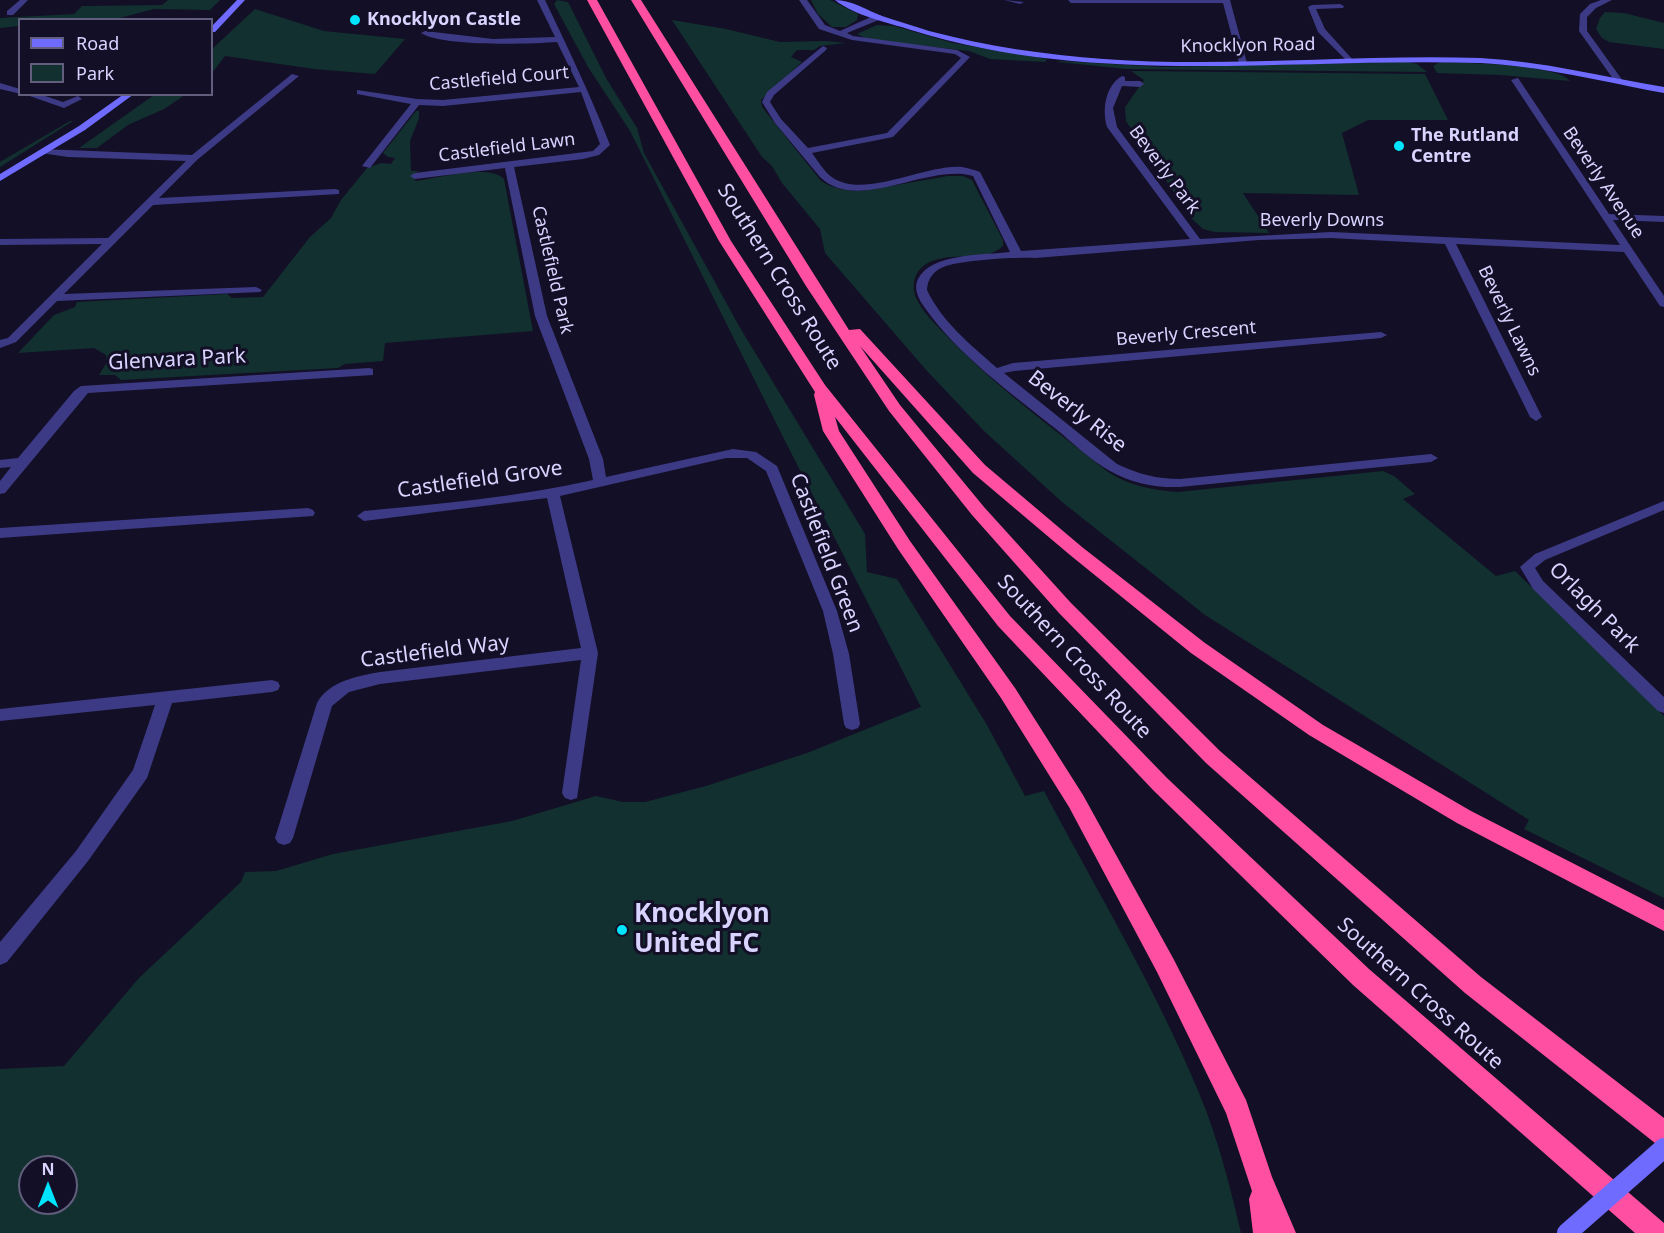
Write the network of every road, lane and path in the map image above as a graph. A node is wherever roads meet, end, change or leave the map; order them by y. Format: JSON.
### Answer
{"nodes":[{"id":1,"x":24,"y":0,"type":"edge"},
{"id":2,"x":242,"y":0,"type":"edge"},
{"id":3,"x":541,"y":0,"type":"edge"},
{"id":4,"x":592,"y":0,"type":"edge"},
{"id":5,"x":636,"y":0,"type":"edge"},
{"id":6,"x":803,"y":0,"type":"edge"},
{"id":7,"x":839,"y":0,"type":"edge"},
{"id":8,"x":1008,"y":0,"type":"edge"},
{"id":9,"x":1608,"y":0,"type":"edge"},
{"id":10,"x":1071,"y":1,"type":"edge"},
{"id":11,"x":1226,"y":1,"type":"edge"},
{"id":12,"x":1020,"y":2,"type":"dead end"},
{"id":13,"x":1340,"y":6,"type":"dead end"},
{"id":14,"x":9,"y":13,"type":"dead end"},
{"id":15,"x":878,"y":17,"type":"junction"},
{"id":16,"x":213,"y":29,"type":"edge"},
{"id":17,"x":425,"y":33,"type":"dead end"},
{"id":18,"x":839,"y":34,"type":"junction"},
{"id":19,"x":561,"y":39,"type":"junction"},
{"id":20,"x":823,"y":48,"type":"dead end"},
{"id":21,"x":1349,"y":60,"type":"junction"},
{"id":22,"x":1243,"y":63,"type":"junction"},
{"id":23,"x":295,"y":76,"type":"dead end"},
{"id":24,"x":1515,"y":80,"type":"dead end"},
{"id":25,"x":1619,"y":81,"type":"junction"},
{"id":26,"x":1140,"y":84,"type":"dead end"},
{"id":27,"x":0,"y":86,"type":"edge"},
{"id":28,"x":584,"y":89,"type":"junction"},
{"id":29,"x":1664,"y":90,"type":"edge"},
{"id":30,"x":18,"y":91,"type":"edge"},
{"id":31,"x":360,"y":92,"type":"dead end"},
{"id":32,"x":35,"y":96,"type":"edge"},
{"id":33,"x":127,"y":96,"type":"edge"},
{"id":34,"x":78,"y":99,"type":"dead end"},
{"id":35,"x":417,"y":102,"type":"junction"},
{"id":36,"x":44,"y":151,"type":"junction"},
{"id":37,"x":806,"y":151,"type":"junction"},
{"id":38,"x":194,"y":158,"type":"junction"},
{"id":39,"x":509,"y":165,"type":"junction"},
{"id":40,"x":367,"y":166,"type":"dead end"},
{"id":41,"x":415,"y":176,"type":"dead end"},
{"id":42,"x":0,"y":177,"type":"edge"},
{"id":43,"x":335,"y":192,"type":"dead end"},
{"id":44,"x":149,"y":202,"type":"junction"},
{"id":45,"x":1607,"y":217,"type":"junction"},
{"id":46,"x":1664,"y":219,"type":"edge"},
{"id":47,"x":1449,"y":240,"type":"junction"},
{"id":48,"x":110,"y":241,"type":"junction"},
{"id":49,"x":0,"y":242,"type":"edge"},
{"id":50,"x":1197,"y":242,"type":"junction"},
{"id":51,"x":1627,"y":249,"type":"junction"},
{"id":52,"x":1017,"y":254,"type":"junction"},
{"id":53,"x":813,"y":286,"type":"junction"},
{"id":54,"x":256,"y":290,"type":"dead end"},
{"id":55,"x":56,"y":298,"type":"junction"},
{"id":56,"x":1664,"y":304,"type":"edge"},
{"id":57,"x":1381,"y":335,"type":"dead end"},
{"id":58,"x":0,"y":344,"type":"edge"},
{"id":59,"x":369,"y":372,"type":"dead end"},
{"id":60,"x":995,"y":372,"type":"junction"},
{"id":61,"x":819,"y":387,"type":"junction"},
{"id":62,"x":1536,"y":417,"type":"dead end"},
{"id":63,"x":1431,"y":458,"type":"dead end"},
{"id":64,"x":22,"y":462,"type":"junction"},
{"id":65,"x":0,"y":464,"type":"edge"},
{"id":66,"x":600,"y":483,"type":"junction"},
{"id":67,"x":0,"y":490,"type":"edge"},
{"id":68,"x":553,"y":493,"type":"junction"},
{"id":69,"x":1664,"y":505,"type":"edge"},
{"id":70,"x":308,"y":513,"type":"dead end"},
{"id":71,"x":364,"y":516,"type":"dead end"},
{"id":72,"x":0,"y":533,"type":"edge"},
{"id":73,"x":590,"y":653,"type":"junction"},
{"id":74,"x":272,"y":686,"type":"dead end"},
{"id":75,"x":165,"y":699,"type":"junction"},
{"id":76,"x":1664,"y":707,"type":"edge"},
{"id":77,"x":0,"y":715,"type":"edge"},
{"id":78,"x":852,"y":724,"type":"dead end"},
{"id":79,"x":571,"y":793,"type":"dead end"},
{"id":80,"x":284,"y":838,"type":"dead end"},
{"id":81,"x":1659,"y":917,"type":"edge"},
{"id":82,"x":0,"y":956,"type":"edge"},
{"id":83,"x":1664,"y":1134,"type":"edge"},
{"id":84,"x":1664,"y":1148,"type":"edge"},
{"id":85,"x":1260,"y":1179,"type":"junction"},
{"id":86,"x":1266,"y":1233,"type":"edge"},
{"id":87,"x":1283,"y":1233,"type":"edge"},
{"id":88,"x":1567,"y":1233,"type":"edge"},
{"id":89,"x":1655,"y":1233,"type":"edge"}],
"edges":[{"from":1,"to":14,"type":"street"},
{"from":2,"to":16,"type":"street"},
{"from":3,"to":19,"type":"street"},
{"from":4,"to":61,"type":"highway","name":"Southern Cross Route"},
{"from":5,"to":53,"type":"highway","name":"Southern Cross Route"},
{"from":6,"to":18,"type":"street"},
{"from":7,"to":15,"type":"street","name":"Knocklyon Road"},
{"from":8,"to":12,"type":"street"},
{"from":9,"to":25,"type":"street"},
{"from":10,"to":11,"type":"street"},
{"from":11,"to":22,"type":"street"},
{"from":13,"to":21,"type":"street"},
{"from":15,"to":18,"type":"street"},
{"from":15,"to":22,"type":"street","name":"Knocklyon Road"},
{"from":17,"to":19,"type":"street"},
{"from":18,"to":37,"type":"street"},
{"from":19,"to":28,"type":"street"},
{"from":20,"to":37,"type":"street"},
{"from":21,"to":22,"type":"street","name":"Knocklyon Road"},
{"from":21,"to":25,"type":"street","name":"Knocklyon Road"},
{"from":23,"to":38,"type":"street"},
{"from":24,"to":45,"type":"street","name":"Beverly Avenue"},
{"from":25,"to":29,"type":"street","name":"Knocklyon Road"},
{"from":26,"to":50,"type":"street","name":"Beverly Park"},
{"from":27,"to":30,"type":"street"},
{"from":28,"to":35,"type":"street","name":"Castlefield Court"},
{"from":28,"to":39,"type":"street","name":"Castlefield Lawn"},
{"from":31,"to":35,"type":"street","name":"Castlefield Court"},
{"from":32,"to":34,"type":"street"},
{"from":33,"to":36,"type":"street"},
{"from":35,"to":40,"type":"street","name":"Castlefield Court"},
{"from":36,"to":38,"type":"street"},
{"from":36,"to":42,"type":"street"},
{"from":37,"to":52,"type":"street"},
{"from":38,"to":44,"type":"street"},
{"from":39,"to":41,"type":"street","name":"Castlefield Lawn"},
{"from":39,"to":66,"type":"street","name":"Castlefield Park"},
{"from":43,"to":44,"type":"street"},
{"from":44,"to":48,"type":"street"},
{"from":45,"to":46,"type":"street"},
{"from":45,"to":51,"type":"street","name":"Beverly Avenue"},
{"from":47,"to":50,"type":"street","name":"Beverly Downs"},
{"from":47,"to":51,"type":"street","name":"Beverly Downs"},
{"from":47,"to":62,"type":"street","name":"Beverly Lawns"},
{"from":48,"to":49,"type":"street"},
{"from":48,"to":55,"type":"street"},
{"from":50,"to":52,"type":"street","name":"Beverly Downs"},
{"from":51,"to":56,"type":"street","name":"Beverly Avenue"},
{"from":52,"to":60,"type":"street","name":"Beverly Rise"},
{"from":53,"to":81,"type":"highway"},
{"from":53,"to":83,"type":"highway","name":"Southern Cross Route"},
{"from":54,"to":55,"type":"street"},
{"from":55,"to":58,"type":"street"},
{"from":57,"to":60,"type":"street","name":"Beverly Crescent"},
{"from":59,"to":64,"type":"street","name":"Glenvara Park"},
{"from":60,"to":63,"type":"street","name":"Beverly Rise"},
{"from":61,"to":85,"type":"highway"},
{"from":61,"to":89,"type":"highway","name":"Southern Cross Route"},
{"from":64,"to":65,"type":"street"},
{"from":64,"to":67,"type":"street","name":"Glenvara Park"},
{"from":66,"to":68,"type":"street","name":"Castlefield Grove"},
{"from":66,"to":78,"type":"street","name":"Castlefield Green"},
{"from":68,"to":71,"type":"street","name":"Castlefield Grove"},
{"from":68,"to":73,"type":"street"},
{"from":69,"to":76,"type":"street","name":"Orlagh Park"},
{"from":70,"to":72,"type":"street"},
{"from":73,"to":79,"type":"street"},
{"from":73,"to":80,"type":"street","name":"Castlefield Way"},
{"from":74,"to":75,"type":"street"},
{"from":75,"to":77,"type":"street"},
{"from":75,"to":82,"type":"street"},
{"from":84,"to":88,"type":"street","bridge":true},
{"from":85,"to":86,"type":"highway"},
{"from":85,"to":87,"type":"highway"}]}
